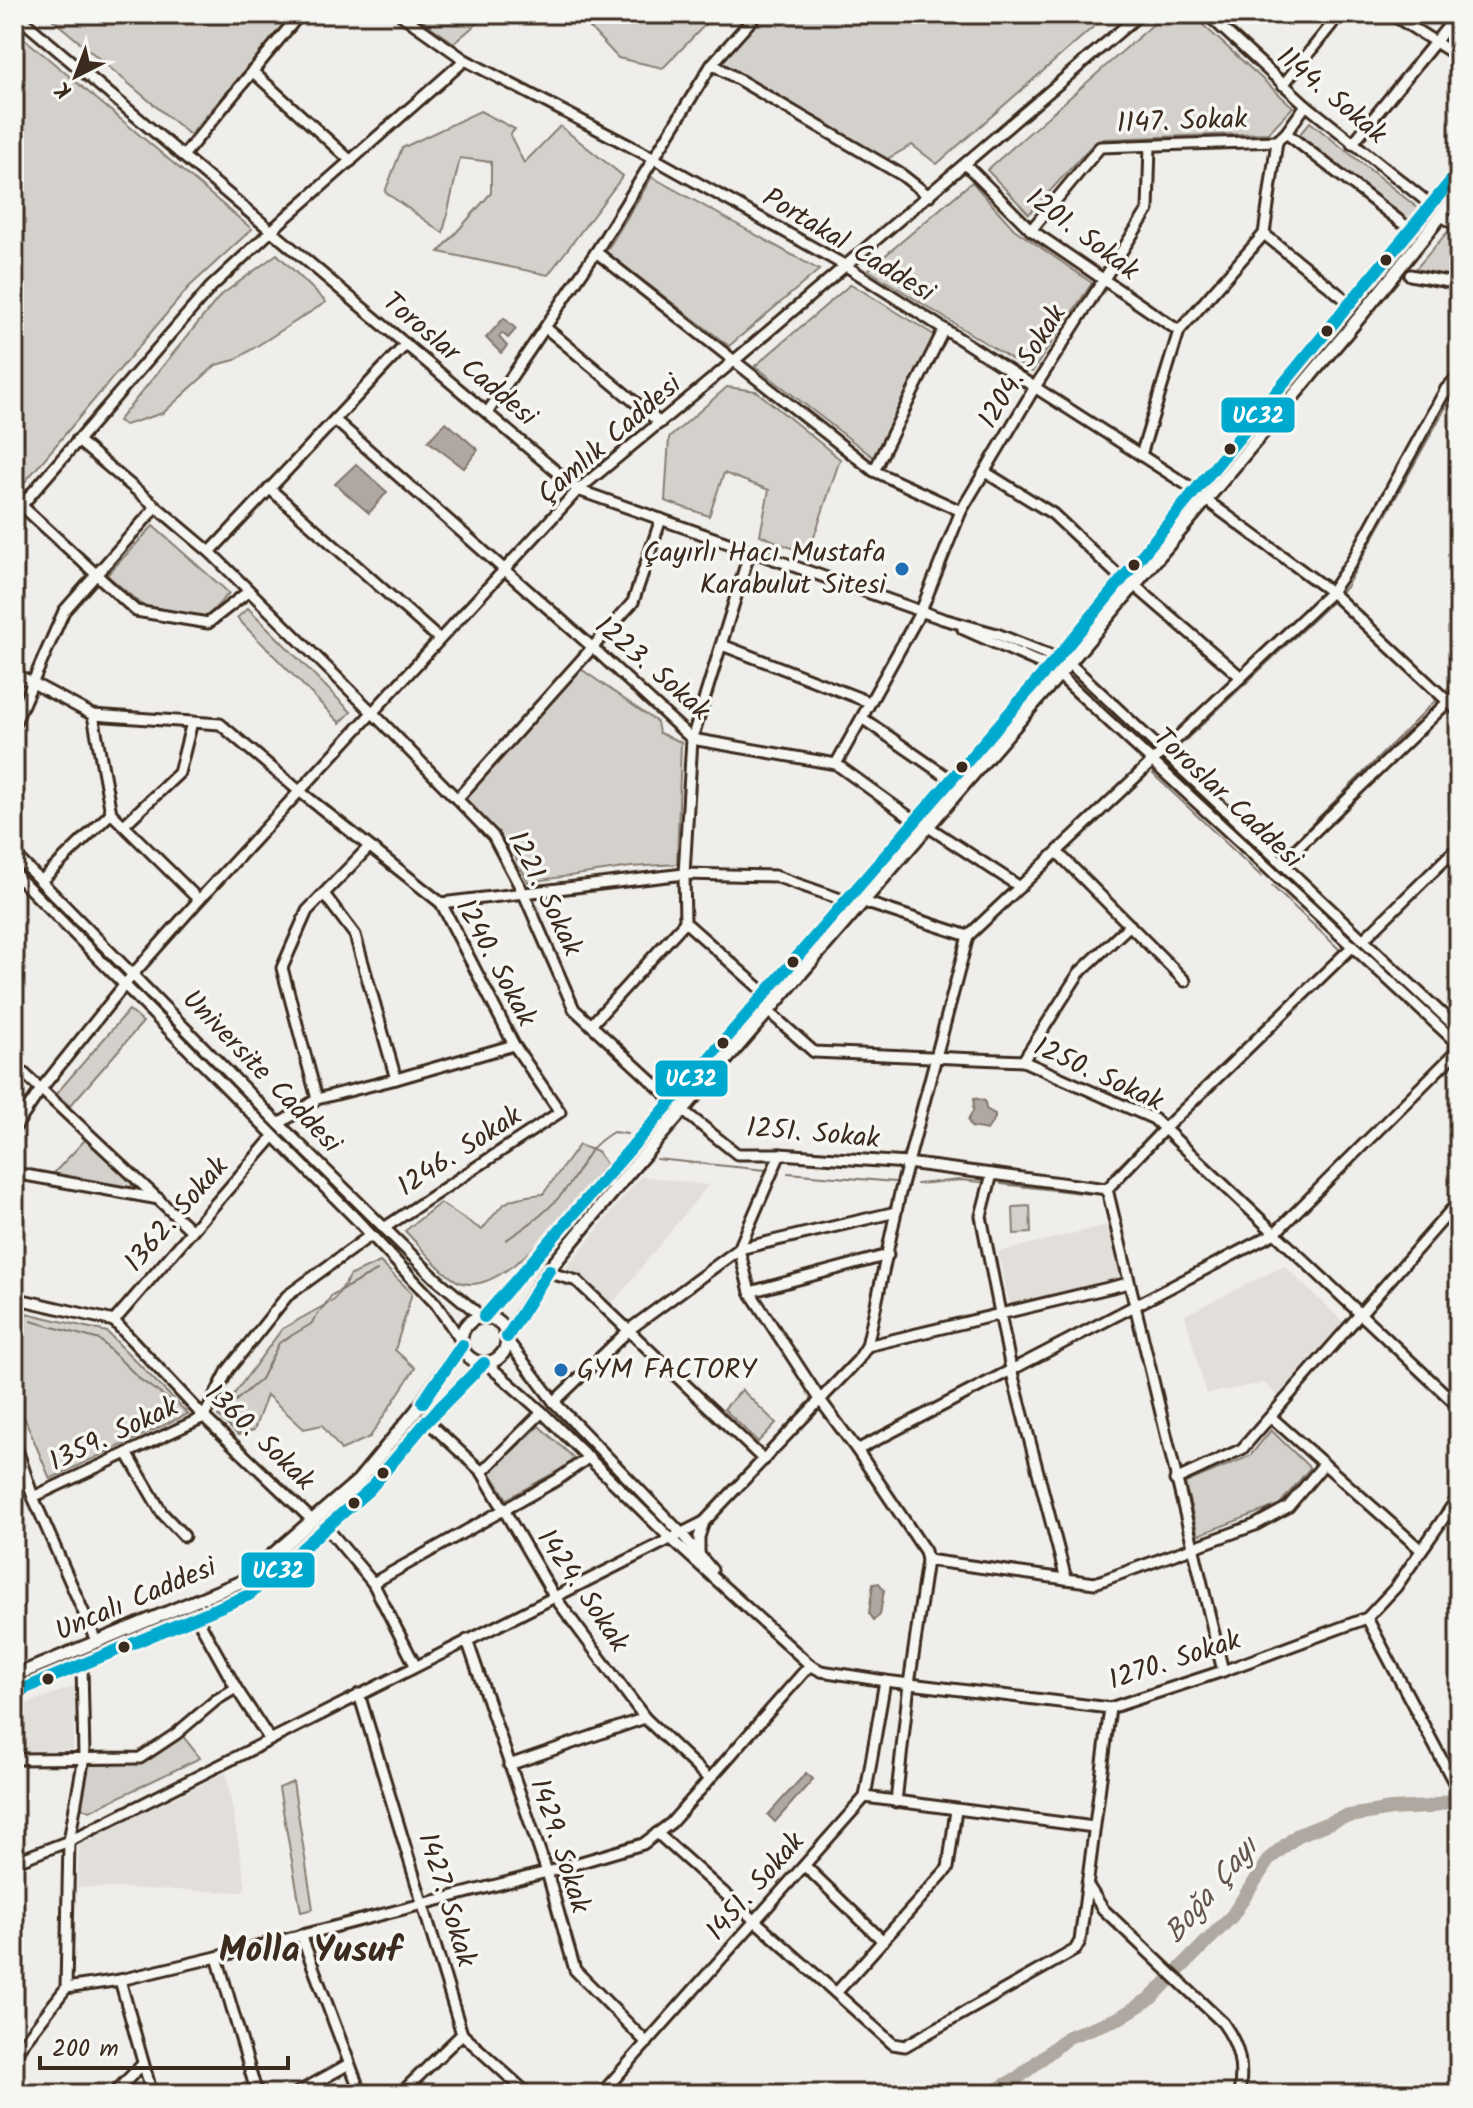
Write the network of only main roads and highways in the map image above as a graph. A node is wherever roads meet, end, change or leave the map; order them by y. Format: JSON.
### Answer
{"nodes":[{"id":1,"x":1459,"y":171,"type":"edge"},
{"id":2,"x":1459,"y":193,"type":"edge"},
{"id":3,"x":1059,"y":666,"type":"junction"},
{"id":4,"x":921,"y":824,"type":"junction"},
{"id":5,"x":483,"y":1317,"type":"junction"},
{"id":6,"x":507,"y":1338,"type":"junction"},
{"id":7,"x":462,"y":1343,"type":"junction"},
{"id":8,"x":485,"y":1363,"type":"junction"},
{"id":9,"x":14,"y":1676,"type":"edge"},
{"id":10,"x":14,"y":1693,"type":"edge"}],
"edges":[{"from":1,"to":3,"type":"main road"},
{"from":2,"to":3,"type":"main road"},
{"from":3,"to":4,"type":"main road"},
{"from":3,"to":4,"type":"main road"},
{"from":4,"to":5,"type":"main road"},
{"from":4,"to":6,"type":"main road"},
{"from":5,"to":6,"type":"main road"},
{"from":5,"to":7,"type":"main road"},
{"from":6,"to":8,"type":"main road"},
{"from":7,"to":8,"type":"main road"},
{"from":7,"to":9,"type":"main road","name":"Uncalı Caddesi"},
{"from":8,"to":10,"type":"main road","name":"Uncalı Caddesi"}]}
